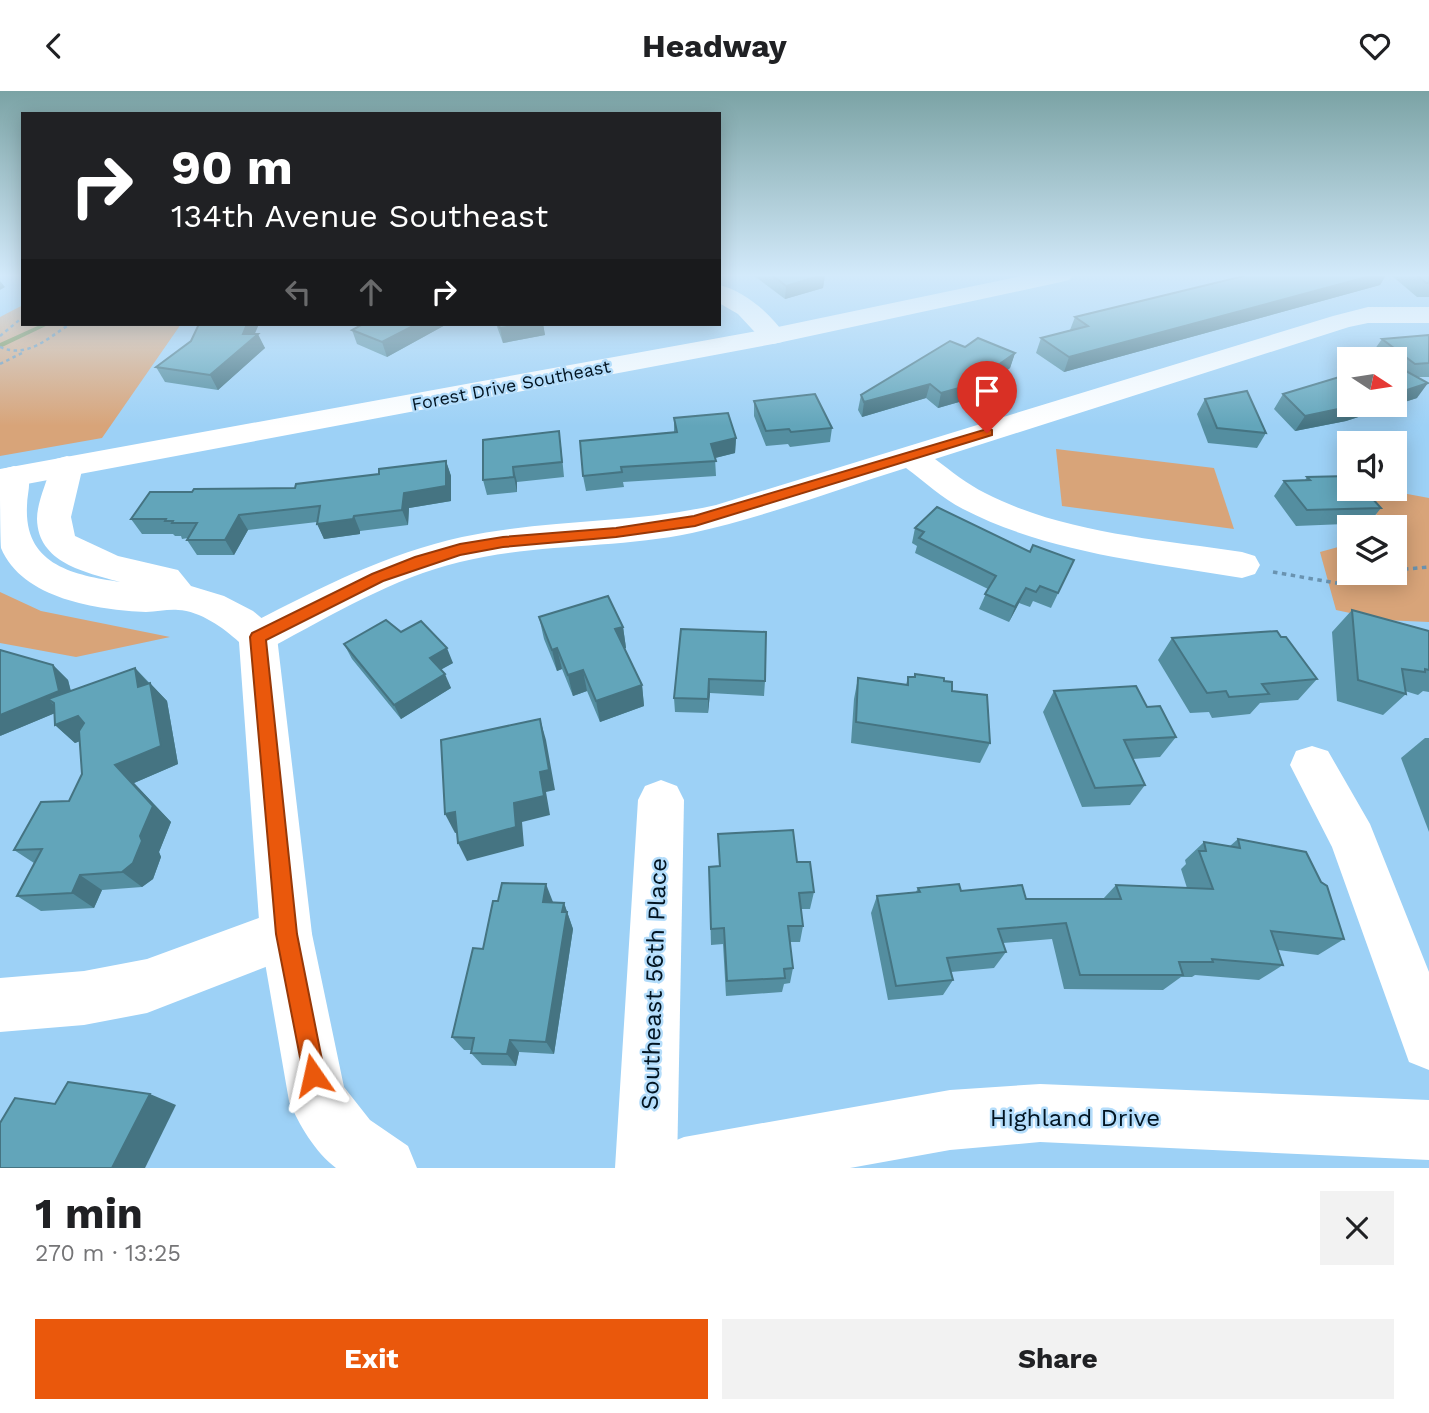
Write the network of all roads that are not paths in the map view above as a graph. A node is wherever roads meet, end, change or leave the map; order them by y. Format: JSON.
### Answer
{"nodes":[{"id":1,"x":763,"y":325,"type":"edge"},
{"id":2,"x":820,"y":325,"type":"edge"},
{"id":3,"x":1328,"y":325,"type":"edge"},
{"id":4,"x":773,"y":336,"type":"junction"},
{"id":5,"x":911,"y":457,"type":"junction"},
{"id":6,"x":67,"y":466,"type":"junction"},
{"id":7,"x":7,"y":477,"type":"edge"},
{"id":8,"x":1242,"y":565,"type":"road end"},
{"id":9,"x":178,"y":596,"type":"junction"},
{"id":10,"x":258,"y":637,"type":"junction"},
{"id":11,"x":1312,"y":765,"type":"dead end"},
{"id":12,"x":661,"y":800,"type":"dead end"},
{"id":13,"x":286,"y":934,"type":"junction"},
{"id":14,"x":0,"y":1006,"type":"edge"},
{"id":15,"x":1429,"y":1042,"type":"edge"},
{"id":16,"x":1429,"y":1130,"type":"edge"},
{"id":17,"x":386,"y":1168,"type":"edge"},
{"id":18,"x":646,"y":1168,"type":"edge"},
{"id":19,"x":684,"y":1168,"type":"edge"}],
"edges":[{"from":1,"to":4,"type":"street"},
{"from":2,"to":4,"type":"street","name":"Forest Drive Southeast"},
{"from":3,"to":5,"type":"street"},
{"from":4,"to":6,"type":"street","name":"Forest Drive Southeast"},
{"from":5,"to":8,"type":"street"},
{"from":5,"to":10,"type":"street"},
{"from":6,"to":7,"type":"street","name":"Forest Drive Southeast"},
{"from":6,"to":9,"type":"street"},
{"from":7,"to":9,"type":"street"},
{"from":9,"to":10,"type":"street"},
{"from":10,"to":13,"type":"street"},
{"from":11,"to":15,"type":"street"},
{"from":12,"to":18,"type":"street","name":"Southeast 56th Place"},
{"from":13,"to":14,"type":"street"},
{"from":13,"to":17,"type":"street"},
{"from":16,"to":19,"type":"street","name":"Highland Drive"}]}
